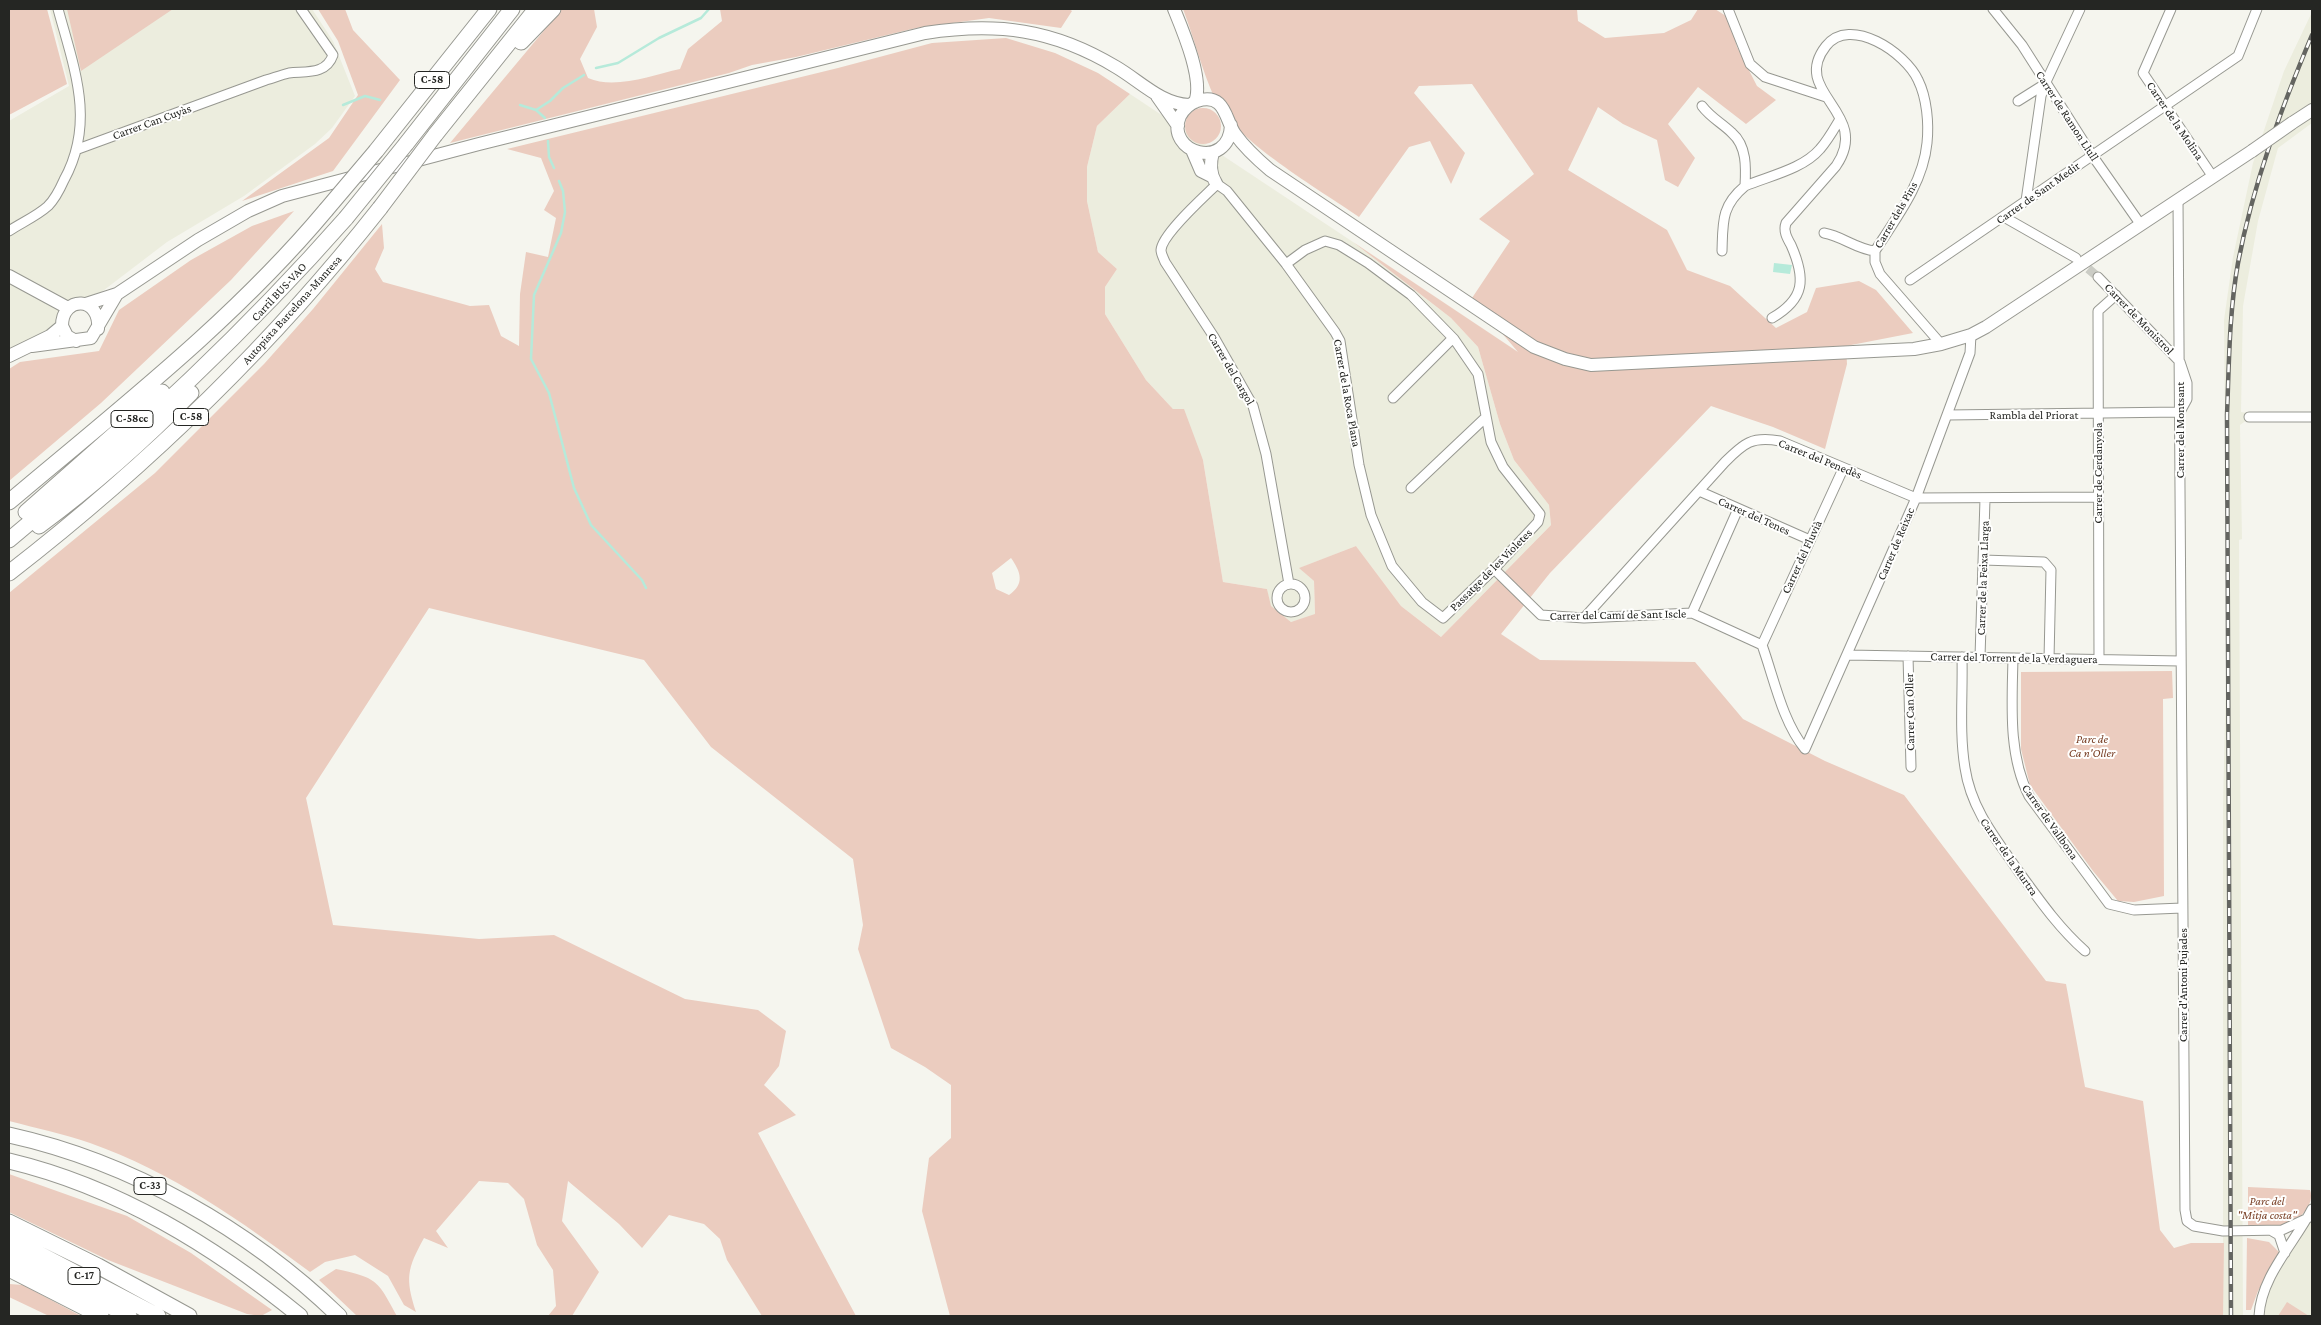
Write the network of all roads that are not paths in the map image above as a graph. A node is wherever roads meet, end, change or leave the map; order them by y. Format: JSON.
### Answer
{"nodes":[{"id":1,"x":58,"y":9,"type":"edge"},
{"id":2,"x":301,"y":9,"type":"edge"},
{"id":3,"x":489,"y":9,"type":"edge"},
{"id":4,"x":512,"y":9,"type":"edge"},
{"id":5,"x":536,"y":9,"type":"edge"},
{"id":6,"x":553,"y":9,"type":"edge"},
{"id":7,"x":1174,"y":9,"type":"edge"},
{"id":8,"x":1728,"y":9,"type":"edge"},
{"id":9,"x":1993,"y":9,"type":"edge"},
{"id":10,"x":2080,"y":9,"type":"edge"},
{"id":11,"x":2171,"y":9,"type":"edge"},
{"id":12,"x":2256,"y":9,"type":"edge"},
{"id":13,"x":1188,"y":47,"type":"junction"},
{"id":14,"x":2044,"y":84,"type":"junction"},
{"id":15,"x":412,"y":88,"type":"dead end"},
{"id":16,"x":469,"y":91,"type":"junction"},
{"id":17,"x":1156,"y":94,"type":"junction"},
{"id":18,"x":1826,"y":97,"type":"junction"},
{"id":19,"x":1210,"y":101,"type":"junction"},
{"id":20,"x":2018,"y":101,"type":"dead end"},
{"id":21,"x":1192,"y":104,"type":"junction"},
{"id":22,"x":1702,"y":106,"type":"dead end"},
{"id":23,"x":2164,"y":106,"type":"junction"},
{"id":24,"x":2311,"y":115,"type":"edge"},
{"id":25,"x":1840,"y":119,"type":"junction"},
{"id":26,"x":1231,"y":125,"type":"junction"},
{"id":27,"x":1178,"y":126,"type":"junction"},
{"id":28,"x":78,"y":149,"type":"junction"},
{"id":29,"x":1218,"y":149,"type":"junction"},
{"id":30,"x":1192,"y":150,"type":"junction"},
{"id":31,"x":1248,"y":150,"type":"junction"},
{"id":32,"x":370,"y":152,"type":"junction"},
{"id":33,"x":2092,"y":155,"type":"junction"},
{"id":34,"x":2212,"y":177,"type":"junction"},
{"id":35,"x":1215,"y":180,"type":"junction"},
{"id":36,"x":1746,"y":186,"type":"junction"},
{"id":37,"x":2178,"y":200,"type":"junction"},
{"id":38,"x":2026,"y":201,"type":"junction"},
{"id":39,"x":2004,"y":217,"type":"junction"},
{"id":40,"x":2142,"y":224,"type":"junction"},
{"id":41,"x":9,"y":231,"type":"edge"},
{"id":42,"x":1824,"y":233,"type":"dead end"},
{"id":43,"x":1722,"y":251,"type":"dead end"},
{"id":44,"x":1875,"y":251,"type":"junction"},
{"id":45,"x":2076,"y":258,"type":"tunnel mouth"},
{"id":46,"x":1286,"y":264,"type":"junction"},
{"id":47,"x":9,"y":276,"type":"edge"},
{"id":48,"x":2098,"y":277,"type":"tunnel mouth"},
{"id":49,"x":1910,"y":280,"type":"dead end"},
{"id":50,"x":117,"y":294,"type":"junction"},
{"id":51,"x":2116,"y":295,"type":"junction"},
{"id":52,"x":86,"y":304,"type":"junction"},
{"id":53,"x":68,"y":308,"type":"junction"},
{"id":54,"x":259,"y":314,"type":"junction"},
{"id":55,"x":1772,"y":318,"type":"dead end"},
{"id":56,"x":62,"y":326,"type":"junction"},
{"id":57,"x":98,"y":329,"type":"junction"},
{"id":58,"x":1970,"y":335,"type":"junction"},
{"id":59,"x":1453,"y":338,"type":"junction"},
{"id":60,"x":76,"y":341,"type":"junction"},
{"id":61,"x":1941,"y":344,"type":"junction"},
{"id":62,"x":32,"y":346,"type":"junction"},
{"id":63,"x":9,"y":356,"type":"edge"},
{"id":64,"x":2180,"y":362,"type":"junction"},
{"id":65,"x":1393,"y":398,"type":"dead end"},
{"id":66,"x":2180,"y":412,"type":"junction"},
{"id":67,"x":2098,"y":414,"type":"junction"},
{"id":68,"x":1948,"y":415,"type":"junction"},
{"id":69,"x":1486,"y":417,"type":"junction"},
{"id":70,"x":2249,"y":417,"type":"dead end"},
{"id":71,"x":2312,"y":417,"type":"edge"},
{"id":72,"x":1842,"y":469,"type":"junction"},
{"id":73,"x":1411,"y":488,"type":"dead end"},
{"id":74,"x":1699,"y":491,"type":"junction"},
{"id":75,"x":2098,"y":497,"type":"junction"},
{"id":76,"x":1916,"y":498,"type":"junction"},
{"id":77,"x":1985,"y":499,"type":"junction"},
{"id":78,"x":9,"y":502,"type":"edge"},
{"id":79,"x":1738,"y":509,"type":"junction"},
{"id":80,"x":9,"y":529,"type":"edge"},
{"id":81,"x":9,"y":540,"type":"edge"},
{"id":82,"x":1810,"y":540,"type":"junction"},
{"id":83,"x":9,"y":547,"type":"edge"},
{"id":84,"x":1983,"y":560,"type":"junction"},
{"id":85,"x":1494,"y":569,"type":"junction"},
{"id":86,"x":9,"y":573,"type":"edge"},
{"id":87,"x":1289,"y":584,"type":"dead end"},
{"id":88,"x":1692,"y":613,"type":"junction"},
{"id":89,"x":1443,"y":618,"type":"joint"},
{"id":90,"x":1584,"y":618,"type":"junction"},
{"id":91,"x":1762,"y":645,"type":"junction"},
{"id":92,"x":1848,"y":655,"type":"junction"},
{"id":93,"x":1908,"y":656,"type":"junction"},
{"id":94,"x":1962,"y":657,"type":"junction"},
{"id":95,"x":1980,"y":658,"type":"junction"},
{"id":96,"x":2013,"y":658,"type":"junction"},
{"id":97,"x":2049,"y":659,"type":"junction"},
{"id":98,"x":2098,"y":659,"type":"junction"},
{"id":99,"x":2180,"y":661,"type":"junction"},
{"id":100,"x":1911,"y":767,"type":"dead end"},
{"id":101,"x":2182,"y":908,"type":"junction"},
{"id":102,"x":2085,"y":951,"type":"dead end"},
{"id":103,"x":9,"y":1135,"type":"edge"},
{"id":104,"x":9,"y":1161,"type":"edge"},
{"id":105,"x":2310,"y":1214,"type":"edge"},
{"id":106,"x":9,"y":1222,"type":"edge"},
{"id":107,"x":2272,"y":1231,"type":"junction"},
{"id":108,"x":9,"y":1238,"type":"edge"},
{"id":109,"x":9,"y":1253,"type":"edge"},
{"id":110,"x":2285,"y":1253,"type":"junction"},
{"id":111,"x":9,"y":1269,"type":"edge"},
{"id":112,"x":100,"y":1316,"type":"edge"},
{"id":113,"x":129,"y":1316,"type":"edge"},
{"id":114,"x":158,"y":1316,"type":"edge"},
{"id":115,"x":189,"y":1316,"type":"edge"},
{"id":116,"x":300,"y":1316,"type":"edge"},
{"id":117,"x":339,"y":1316,"type":"edge"},
{"id":118,"x":2259,"y":1316,"type":"edge"}],
"edges":[{"from":1,"to":28,"type":"street"},
{"from":2,"to":28,"type":"street","name":"Carrer Can Cuyàs"},
{"from":3,"to":32,"type":"highway","number":"C-58"},
{"from":4,"to":54,"type":"highway","name":"Carril BUS-VAO","number":"C-58cc","bridge":true},
{"from":5,"to":16,"type":"highway","name":"Autopista Barcelona-Manresa","number":"C-58"},
{"from":6,"to":16,"type":"highway"},
{"from":7,"to":13,"type":"main road"},
{"from":8,"to":18,"type":"street"},
{"from":9,"to":14,"type":"street","name":"Carrer de Ramon Llull"},
{"from":10,"to":14,"type":"street"},
{"from":11,"to":23,"type":"street","name":"Carrer de la Molina"},
{"from":12,"to":23,"type":"street","name":"Carrer de Sant Medir"},
{"from":13,"to":19,"type":"main road"},
{"from":13,"to":21,"type":"main road"},
{"from":14,"to":20,"type":"street"},
{"from":14,"to":33,"type":"street","name":"Carrer de Ramon Llull"},
{"from":14,"to":38,"type":"street"},
{"from":15,"to":32,"type":"highway"},
{"from":16,"to":86,"type":"highway","name":"Autopista Barcelona-Manresa","number":"C-58","bridge":true},
{"from":17,"to":21,"type":"main road"},
{"from":17,"to":27,"type":"main road"},
{"from":17,"to":50,"type":"main road"},
{"from":18,"to":25,"type":"street","name":"Carrer dels Pins"},
{"from":18,"to":44,"type":"street","name":"Carrer dels Pins"},
{"from":19,"to":21,"type":"main road"},
{"from":19,"to":26,"type":"main road"},
{"from":21,"to":27,"type":"main road"},
{"from":22,"to":36,"type":"street"},
{"from":23,"to":33,"type":"street","name":"Carrer de Sant Medir"},
{"from":23,"to":34,"type":"street","name":"Carrer de la Molina"},
{"from":24,"to":34,"type":"main road","bridge":true},
{"from":25,"to":36,"type":"street"},
{"from":25,"to":55,"type":"street","name":"Carrer dels Pins"},
{"from":26,"to":29,"type":"main road"},
{"from":26,"to":31,"type":"main road"},
{"from":27,"to":30,"type":"main road"},
{"from":28,"to":41,"type":"street"},
{"from":29,"to":30,"type":"main road"},
{"from":29,"to":31,"type":"main road"},
{"from":29,"to":35,"type":"main road"},
{"from":30,"to":35,"type":"main road"},
{"from":31,"to":61,"type":"main road"},
{"from":32,"to":78,"type":"highway","number":"C-58","bridge":true},
{"from":33,"to":38,"type":"street","name":"Carrer de Sant Medir"},
{"from":33,"to":40,"type":"street","name":"Carrer de Ramon Llull"},
{"from":34,"to":37,"type":"main road"},
{"from":35,"to":46,"type":"street","name":"Carrer de la Roca Plana"},
{"from":35,"to":87,"type":"street","name":"Carrer del Cargol"},
{"from":36,"to":43,"type":"street"},
{"from":37,"to":40,"type":"main road"},
{"from":37,"to":64,"type":"street"},
{"from":38,"to":39,"type":"street","name":"Carrer de Sant Medir"},
{"from":39,"to":45,"type":"street"},
{"from":39,"to":49,"type":"street","name":"Carrer de Sant Medir"},
{"from":40,"to":58,"type":"main road"},
{"from":42,"to":44,"type":"street"},
{"from":44,"to":61,"type":"street","name":"Carrer dels Pins"},
{"from":46,"to":59,"type":"street"},
{"from":46,"to":89,"type":"street","name":"Carrer de la Roca Plana"},
{"from":47,"to":53,"type":"main road"},
{"from":48,"to":51,"type":"street","name":"Carrer de Monistrol"},
{"from":50,"to":52,"type":"main road"},
{"from":50,"to":57,"type":"main road"},
{"from":51,"to":64,"type":"street","name":"Carrer de Monistrol"},
{"from":51,"to":67,"type":"street","name":"Carrer de Cerdanyola"},
{"from":52,"to":53,"type":"main road"},
{"from":52,"to":57,"type":"main road"},
{"from":53,"to":56,"type":"main road"},
{"from":54,"to":80,"type":"highway","number":"C-58cc"},
{"from":54,"to":81,"type":"highway","name":"Carril BUS-VAO","number":"C-58cc"},
{"from":54,"to":83,"type":"highway","number":"C-58cc"},
{"from":56,"to":60,"type":"main road"},
{"from":56,"to":62,"type":"main road"},
{"from":57,"to":60,"type":"main road"},
{"from":58,"to":61,"type":"main road"},
{"from":58,"to":68,"type":"street","name":"Carrer de Reixac"},
{"from":59,"to":65,"type":"street"},
{"from":59,"to":69,"type":"street"},
{"from":60,"to":62,"type":"main road"},
{"from":62,"to":63,"type":"main road"},
{"from":64,"to":66,"type":"street","name":"Carrer del Montsant"},
{"from":66,"to":67,"type":"street","name":"Rambla del Priorat"},
{"from":66,"to":99,"type":"street","name":"Carrer del Montsant"},
{"from":67,"to":68,"type":"street","name":"Rambla del Priorat"},
{"from":67,"to":75,"type":"street","name":"Carrer de Cerdanyola"},
{"from":68,"to":76,"type":"street","name":"Carrer de Reixac"},
{"from":69,"to":73,"type":"street"},
{"from":69,"to":85,"type":"street","name":"Passatge de les Violetes"},
{"from":70,"to":71,"type":"street"},
{"from":72,"to":74,"type":"street","name":"Carrer del Penedès"},
{"from":72,"to":76,"type":"street","name":"Carrer del Penedès"},
{"from":72,"to":82,"type":"street","name":"Carrer del Fluvià"},
{"from":74,"to":79,"type":"street","name":"Carrer del Tenes"},
{"from":74,"to":90,"type":"street","name":"Carrer del Penedès"},
{"from":75,"to":77,"type":"street","name":"Carrer del Penedès"},
{"from":75,"to":98,"type":"street","name":"Carrer de Cerdanyola"},
{"from":76,"to":77,"type":"street","name":"Carrer del Penedès"},
{"from":76,"to":92,"type":"street","name":"Carrer de Reixac"},
{"from":77,"to":84,"type":"street","name":"Carrer de la Feixa Llarga"},
{"from":79,"to":82,"type":"street","name":"Carrer del Tenes"},
{"from":79,"to":88,"type":"street"},
{"from":82,"to":91,"type":"street","name":"Carrer del Fluvià"},
{"from":84,"to":95,"type":"street","name":"Carrer de la Feixa Llarga"},
{"from":84,"to":97,"type":"street"},
{"from":85,"to":89,"type":"street","name":"Passatge de les Violetes"},
{"from":85,"to":90,"type":"street","name":"Carrer del Camí de Sant Iscle"},
{"from":88,"to":90,"type":"street","name":"Carrer del Camí de Sant Iscle"},
{"from":88,"to":91,"type":"street","name":"Carrer del Camí de Sant Iscle"},
{"from":91,"to":92,"type":"street","name":"Carrer de Reixac"},
{"from":92,"to":93,"type":"street","name":"Carrer del Torrent de la Verdaguera"},
{"from":93,"to":94,"type":"street","name":"Carrer del Torrent de la Verdaguera"},
{"from":93,"to":100,"type":"street","name":"Carrer Can Oller"},
{"from":94,"to":95,"type":"street","name":"Carrer del Torrent de la Verdaguera"},
{"from":94,"to":102,"type":"street","name":"Carrer de la Murtra"},
{"from":95,"to":96,"type":"street","name":"Carrer del Torrent de la Verdaguera"},
{"from":96,"to":97,"type":"street","name":"Carrer del Torrent de la Verdaguera"},
{"from":96,"to":101,"type":"street","name":"Carrer de Vallbona"},
{"from":97,"to":98,"type":"street","name":"Carrer del Torrent de la Verdaguera"},
{"from":98,"to":99,"type":"street","name":"Carrer del Torrent de la Verdaguera"},
{"from":99,"to":101,"type":"street","name":"Carrer d'Antoni Pujades"},
{"from":101,"to":107,"type":"street","name":"Carrer d'Antoni Pujades"},
{"from":103,"to":117,"type":"highway","number":"C-33"},
{"from":104,"to":116,"type":"highway","number":"C-33"},
{"from":105,"to":107,"type":"street","name":"Carrer d'Antoni Pujades"},
{"from":105,"to":110,"type":"street"},
{"from":106,"to":115,"type":"highway"},
{"from":107,"to":110,"type":"street"},
{"from":108,"to":114,"type":"highway","number":"C-17"},
{"from":109,"to":113,"type":"highway","number":"C-17"},
{"from":110,"to":118,"type":"street"},
{"from":111,"to":112,"type":"highway"}]}
